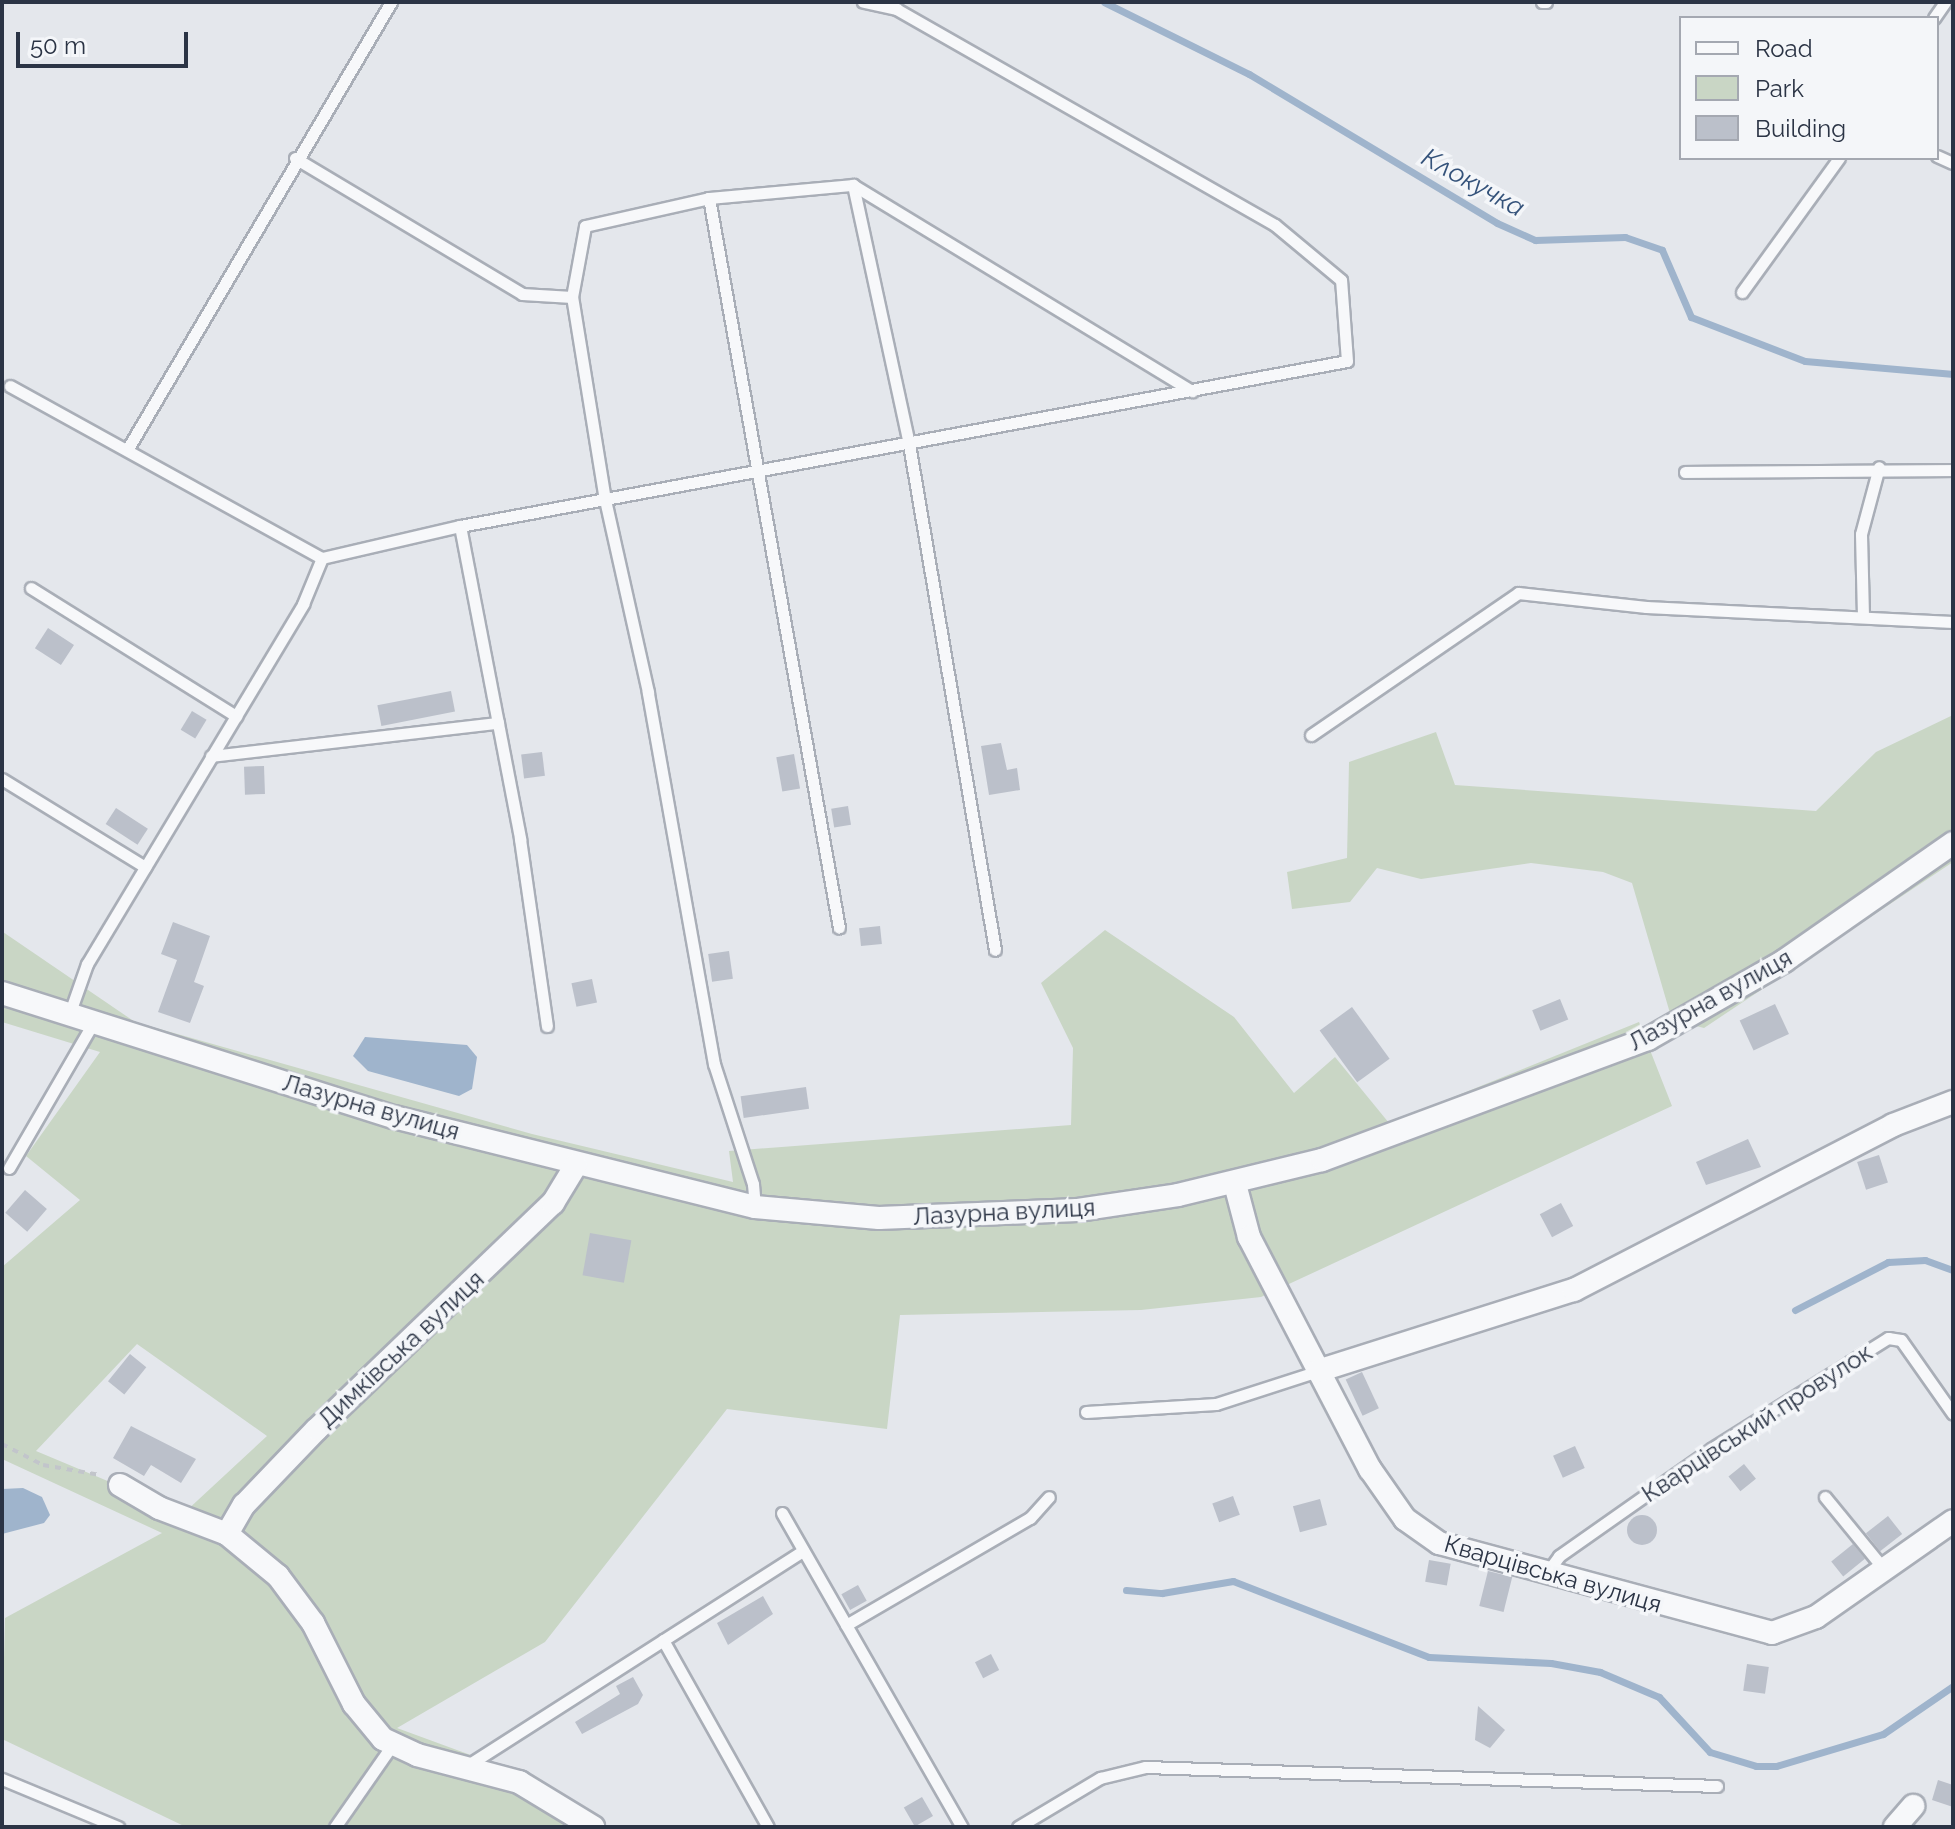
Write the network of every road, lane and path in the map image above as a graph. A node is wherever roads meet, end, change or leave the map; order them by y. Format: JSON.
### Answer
{"nodes":[{"id":1,"x":391,"y":2,"type":"edge"},
{"id":2,"x":863,"y":2,"type":"edge"},
{"id":3,"x":295,"y":158,"type":"junction"},
{"id":4,"x":1838,"y":160,"type":"edge"},
{"id":5,"x":853,"y":185,"type":"junction"},
{"id":6,"x":709,"y":198,"type":"junction"},
{"id":7,"x":1742,"y":292,"type":"dead end"},
{"id":8,"x":572,"y":297,"type":"junction"},
{"id":9,"x":10,"y":386,"type":"dead end"},
{"id":10,"x":1192,"y":391,"type":"junction"},
{"id":11,"x":909,"y":444,"type":"junction"},
{"id":12,"x":127,"y":450,"type":"junction"},
{"id":13,"x":1879,"y":467,"type":"junction"},
{"id":14,"x":1953,"y":470,"type":"edge"},
{"id":15,"x":760,"y":472,"type":"junction"},
{"id":16,"x":1685,"y":472,"type":"dead end"},
{"id":17,"x":605,"y":500,"type":"junction"},
{"id":18,"x":460,"y":526,"type":"junction"},
{"id":19,"x":322,"y":558,"type":"junction"},
{"id":20,"x":31,"y":588,"type":"dead end"},
{"id":21,"x":1863,"y":616,"type":"junction"},
{"id":22,"x":1953,"y":622,"type":"edge"},
{"id":23,"x":236,"y":716,"type":"junction"},
{"id":24,"x":498,"y":723,"type":"junction"},
{"id":25,"x":1311,"y":735,"type":"dead end"},
{"id":26,"x":211,"y":756,"type":"junction"},
{"id":27,"x":2,"y":779,"type":"edge"},
{"id":28,"x":1953,"y":843,"type":"edge"},
{"id":29,"x":145,"y":867,"type":"junction"},
{"id":30,"x":839,"y":928,"type":"dead end"},
{"id":31,"x":995,"y":950,"type":"dead end"},
{"id":32,"x":2,"y":993,"type":"edge"},
{"id":33,"x":69,"y":1015,"type":"junction"},
{"id":34,"x":93,"y":1023,"type":"junction"},
{"id":35,"x":547,"y":1026,"type":"dead end"},
{"id":36,"x":1953,"y":1102,"type":"edge"},
{"id":37,"x":576,"y":1165,"type":"junction"},
{"id":38,"x":9,"y":1168,"type":"dead end"},
{"id":39,"x":1235,"y":1184,"type":"junction"},
{"id":40,"x":755,"y":1207,"type":"junction"},
{"id":41,"x":1318,"y":1371,"type":"junction"},
{"id":42,"x":1086,"y":1412,"type":"dead end"},
{"id":43,"x":1953,"y":1414,"type":"edge"},
{"id":44,"x":2,"y":1444,"type":"edge"},
{"id":45,"x":120,"y":1485,"type":"joint"},
{"id":46,"x":1049,"y":1497,"type":"dead end"},
{"id":47,"x":1825,"y":1497,"type":"dead end"},
{"id":48,"x":782,"y":1513,"type":"dead end"},
{"id":49,"x":1953,"y":1521,"type":"edge"},
{"id":50,"x":227,"y":1534,"type":"junction"},
{"id":51,"x":803,"y":1551,"type":"junction"},
{"id":52,"x":1884,"y":1569,"type":"junction"},
{"id":53,"x":1546,"y":1574,"type":"junction"},
{"id":54,"x":846,"y":1625,"type":"junction"},
{"id":55,"x":663,"y":1640,"type":"junction"},
{"id":56,"x":393,"y":1744,"type":"junction"},
{"id":57,"x":464,"y":1767,"type":"junction"},
{"id":58,"x":2,"y":1779,"type":"edge"},
{"id":59,"x":1717,"y":1786,"type":"dead end"},
{"id":60,"x":1913,"y":1806,"type":"dead end"},
{"id":61,"x":118,"y":1827,"type":"edge"},
{"id":62,"x":335,"y":1827,"type":"edge"},
{"id":63,"x":593,"y":1827,"type":"edge"},
{"id":64,"x":768,"y":1827,"type":"edge"},
{"id":65,"x":962,"y":1827,"type":"edge"},
{"id":66,"x":1018,"y":1827,"type":"edge"},
{"id":67,"x":1895,"y":1827,"type":"edge"}],
"edges":[{"from":1,"to":3,"type":"lane"},
{"from":2,"to":10,"type":"lane"},
{"from":3,"to":8,"type":"lane"},
{"from":3,"to":12,"type":"lane"},
{"from":4,"to":7,"type":"lane"},
{"from":5,"to":6,"type":"lane"},
{"from":5,"to":10,"type":"lane"},
{"from":5,"to":11,"type":"lane"},
{"from":6,"to":8,"type":"lane"},
{"from":6,"to":15,"type":"lane"},
{"from":8,"to":17,"type":"lane"},
{"from":9,"to":12,"type":"lane"},
{"from":10,"to":11,"type":"lane"},
{"from":11,"to":15,"type":"lane"},
{"from":11,"to":31,"type":"lane"},
{"from":12,"to":19,"type":"lane"},
{"from":13,"to":14,"type":"lane"},
{"from":13,"to":16,"type":"lane"},
{"from":13,"to":21,"type":"lane"},
{"from":15,"to":17,"type":"lane"},
{"from":15,"to":30,"type":"lane"},
{"from":17,"to":18,"type":"lane"},
{"from":17,"to":40,"type":"lane"},
{"from":18,"to":19,"type":"lane"},
{"from":18,"to":24,"type":"lane"},
{"from":19,"to":23,"type":"lane"},
{"from":20,"to":23,"type":"lane"},
{"from":21,"to":22,"type":"lane"},
{"from":21,"to":25,"type":"lane"},
{"from":23,"to":26,"type":"lane"},
{"from":24,"to":26,"type":"lane"},
{"from":24,"to":35,"type":"lane"},
{"from":26,"to":29,"type":"lane"},
{"from":27,"to":29,"type":"lane"},
{"from":28,"to":39,"type":"street","name":"Лазурна вулиця"},
{"from":29,"to":33,"type":"lane"},
{"from":32,"to":33,"type":"street","name":"Лазурна вулиця"},
{"from":33,"to":34,"type":"street","name":"Лазурна вулиця"},
{"from":34,"to":37,"type":"street","name":"Лазурна вулиця"},
{"from":34,"to":38,"type":"lane"},
{"from":36,"to":41,"type":"street"},
{"from":37,"to":40,"type":"street","name":"Лазурна вулиця"},
{"from":37,"to":50,"type":"street","name":"Димківська вулиця"},
{"from":39,"to":40,"type":"street","name":"Лазурна вулиця"},
{"from":39,"to":41,"type":"street","name":"Кварцівська вулиця"},
{"from":41,"to":42,"type":"lane"},
{"from":41,"to":53,"type":"street","name":"Кварцівська вулиця"},
{"from":43,"to":53,"type":"lane","name":"Кварцівський провулок"},
{"from":44,"to":45,"type":"path"},
{"from":45,"to":50,"type":"street"},
{"from":46,"to":54,"type":"lane"},
{"from":47,"to":52,"type":"lane"},
{"from":48,"to":51,"type":"lane"},
{"from":49,"to":52,"type":"street","name":"Кварцівська вулиця"},
{"from":50,"to":56,"type":"street"},
{"from":51,"to":54,"type":"lane"},
{"from":51,"to":55,"type":"lane"},
{"from":52,"to":53,"type":"street","name":"Кварцівська вулиця"},
{"from":54,"to":65,"type":"lane"},
{"from":55,"to":57,"type":"lane"},
{"from":55,"to":64,"type":"lane"},
{"from":56,"to":57,"type":"street"},
{"from":56,"to":62,"type":"lane"},
{"from":57,"to":63,"type":"street"},
{"from":58,"to":61,"type":"lane"},
{"from":59,"to":66,"type":"lane"},
{"from":60,"to":67,"type":"street"}]}
